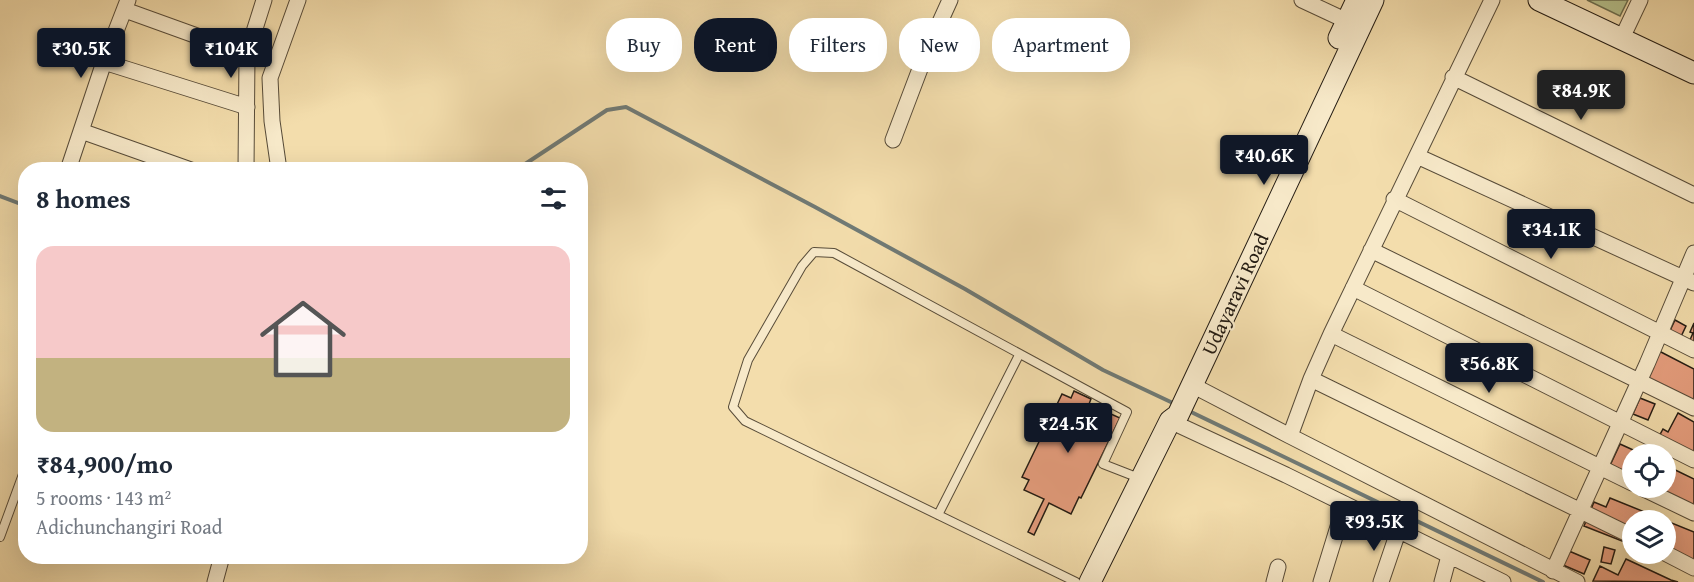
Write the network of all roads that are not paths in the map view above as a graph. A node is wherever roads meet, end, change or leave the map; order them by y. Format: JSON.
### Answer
{"nodes":[{"id":1,"x":264,"y":0,"type":"edge"},
{"id":2,"x":298,"y":0,"type":"edge"},
{"id":3,"x":950,"y":0,"type":"edge"},
{"id":4,"x":1302,"y":0,"type":"edge"},
{"id":5,"x":1356,"y":0,"type":"edge"},
{"id":6,"x":1373,"y":0,"type":"edge"},
{"id":7,"x":1492,"y":0,"type":"edge"},
{"id":8,"x":1539,"y":0,"type":"edge"},
{"id":9,"x":1640,"y":0,"type":"edge"},
{"id":10,"x":126,"y":5,"type":"edge"},
{"id":11,"x":1347,"y":21,"type":"junction"},
{"id":12,"x":1622,"y":38,"type":"junction"},
{"id":13,"x":247,"y":54,"type":"junction"},
{"id":14,"x":104,"y":62,"type":"junction"},
{"id":15,"x":1694,"y":73,"type":"edge"},
{"id":16,"x":1453,"y":77,"type":"junction"},
{"id":17,"x":247,"y":107,"type":"junction"},
{"id":18,"x":81,"y":130,"type":"junction"},
{"id":19,"x":893,"y":140,"type":"dead end"},
{"id":20,"x":1417,"y":156,"type":"junction"},
{"id":21,"x":71,"y":162,"type":"edge"},
{"id":22,"x":169,"y":162,"type":"edge"},
{"id":23,"x":246,"y":162,"type":"edge"},
{"id":24,"x":278,"y":162,"type":"edge"},
{"id":25,"x":1694,"y":195,"type":"edge"},
{"id":26,"x":1394,"y":199,"type":"junction"},
{"id":27,"x":1371,"y":250,"type":"junction"},
{"id":28,"x":1694,"y":253,"type":"edge"},
{"id":29,"x":1689,"y":280,"type":"edge"},
{"id":30,"x":1353,"y":288,"type":"junction"},
{"id":31,"x":1659,"y":333,"type":"junction"},
{"id":32,"x":1331,"y":334,"type":"junction"},
{"id":33,"x":1694,"y":350,"type":"edge"},
{"id":34,"x":1019,"y":355,"type":"junction"},
{"id":35,"x":1311,"y":379,"type":"junction"},
{"id":36,"x":1639,"y":380,"type":"junction"},
{"id":37,"x":1188,"y":386,"type":"junction"},
{"id":38,"x":1694,"y":408,"type":"edge"},
{"id":39,"x":1172,"y":416,"type":"junction"},
{"id":40,"x":1620,"y":421,"type":"junction"},
{"id":41,"x":1290,"y":436,"type":"junction"},
{"id":42,"x":1694,"y":460,"type":"edge"},
{"id":43,"x":1600,"y":467,"type":"junction"},
{"id":44,"x":1622,"y":478,"type":"edge"},
{"id":45,"x":1141,"y":479,"type":"junction"},
{"id":46,"x":18,"y":488,"type":"edge"},
{"id":47,"x":1663,"y":498,"type":"edge"},
{"id":48,"x":1345,"y":504,"type":"junction"},
{"id":49,"x":1582,"y":510,"type":"junction"},
{"id":50,"x":1694,"y":513,"type":"edge"},
{"id":51,"x":938,"y":515,"type":"junction"},
{"id":52,"x":1622,"y":531,"type":"edge"},
{"id":53,"x":1398,"y":532,"type":"junction"},
{"id":54,"x":0,"y":537,"type":"edge"},
{"id":55,"x":1449,"y":556,"type":"junction"},
{"id":56,"x":1676,"y":559,"type":"edge"},
{"id":57,"x":220,"y":564,"type":"edge"},
{"id":58,"x":1694,"y":568,"type":"edge"},
{"id":59,"x":1553,"y":571,"type":"junction"},
{"id":60,"x":1497,"y":581,"type":"edge"},
{"id":61,"x":215,"y":582,"type":"edge"},
{"id":62,"x":1076,"y":582,"type":"edge"},
{"id":63,"x":1090,"y":582,"type":"edge"},
{"id":64,"x":1321,"y":582,"type":"edge"},
{"id":65,"x":1381,"y":582,"type":"edge"},
{"id":66,"x":1442,"y":582,"type":"edge"},
{"id":67,"x":1577,"y":582,"type":"edge"}],
"edges":[{"from":1,"to":13,"type":"street"},
{"from":2,"to":24,"type":"street"},
{"from":3,"to":19,"type":"street"},
{"from":4,"to":11,"type":"street"},
{"from":5,"to":11,"type":"street"},
{"from":6,"to":37,"type":"street","name":"Udayaravi Road"},
{"from":7,"to":16,"type":"street"},
{"from":8,"to":12,"type":"street"},
{"from":9,"to":12,"type":"street"},
{"from":10,"to":13,"type":"street"},
{"from":10,"to":14,"type":"street"},
{"from":11,"to":37,"type":"street"},
{"from":12,"to":15,"type":"street"},
{"from":13,"to":17,"type":"street"},
{"from":14,"to":17,"type":"street"},
{"from":14,"to":18,"type":"street"},
{"from":16,"to":20,"type":"street"},
{"from":16,"to":25,"type":"street"},
{"from":17,"to":23,"type":"street"},
{"from":18,"to":21,"type":"street"},
{"from":18,"to":22,"type":"street"},
{"from":20,"to":26,"type":"street"},
{"from":20,"to":29,"type":"street"},
{"from":26,"to":27,"type":"street"},
{"from":26,"to":31,"type":"street"},
{"from":27,"to":30,"type":"street"},
{"from":27,"to":36,"type":"street"},
{"from":28,"to":29,"type":"street"},
{"from":29,"to":31,"type":"street"},
{"from":30,"to":32,"type":"street"},
{"from":30,"to":40,"type":"street"},
{"from":31,"to":33,"type":"street"},
{"from":31,"to":36,"type":"street"},
{"from":32,"to":35,"type":"street"},
{"from":32,"to":43,"type":"street"},
{"from":34,"to":45,"type":"lane"},
{"from":34,"to":51,"type":"lane"},
{"from":34,"to":51,"type":"lane"},
{"from":35,"to":41,"type":"street"},
{"from":35,"to":49,"type":"street"},
{"from":36,"to":38,"type":"street"},
{"from":36,"to":40,"type":"street"},
{"from":37,"to":39,"type":"street","name":"Udayaravi Road"},
{"from":37,"to":41,"type":"street"},
{"from":39,"to":45,"type":"street","name":"Udayaravi Road"},
{"from":39,"to":48,"type":"street"},
{"from":40,"to":42,"type":"street"},
{"from":40,"to":43,"type":"street"},
{"from":41,"to":59,"type":"street"},
{"from":43,"to":44,"type":"street"},
{"from":43,"to":49,"type":"street"},
{"from":45,"to":63,"type":"street","name":"Udayaravi Road"},
{"from":46,"to":54,"type":"lane"},
{"from":47,"to":50,"type":"street"},
{"from":48,"to":53,"type":"street"},
{"from":48,"to":64,"type":"street"},
{"from":49,"to":52,"type":"street"},
{"from":49,"to":59,"type":"street"},
{"from":51,"to":62,"type":"lane"},
{"from":53,"to":55,"type":"street"},
{"from":53,"to":65,"type":"street"},
{"from":55,"to":60,"type":"street"},
{"from":55,"to":66,"type":"street"},
{"from":56,"to":58,"type":"street"},
{"from":57,"to":61,"type":"street"},
{"from":59,"to":67,"type":"street"}]}
